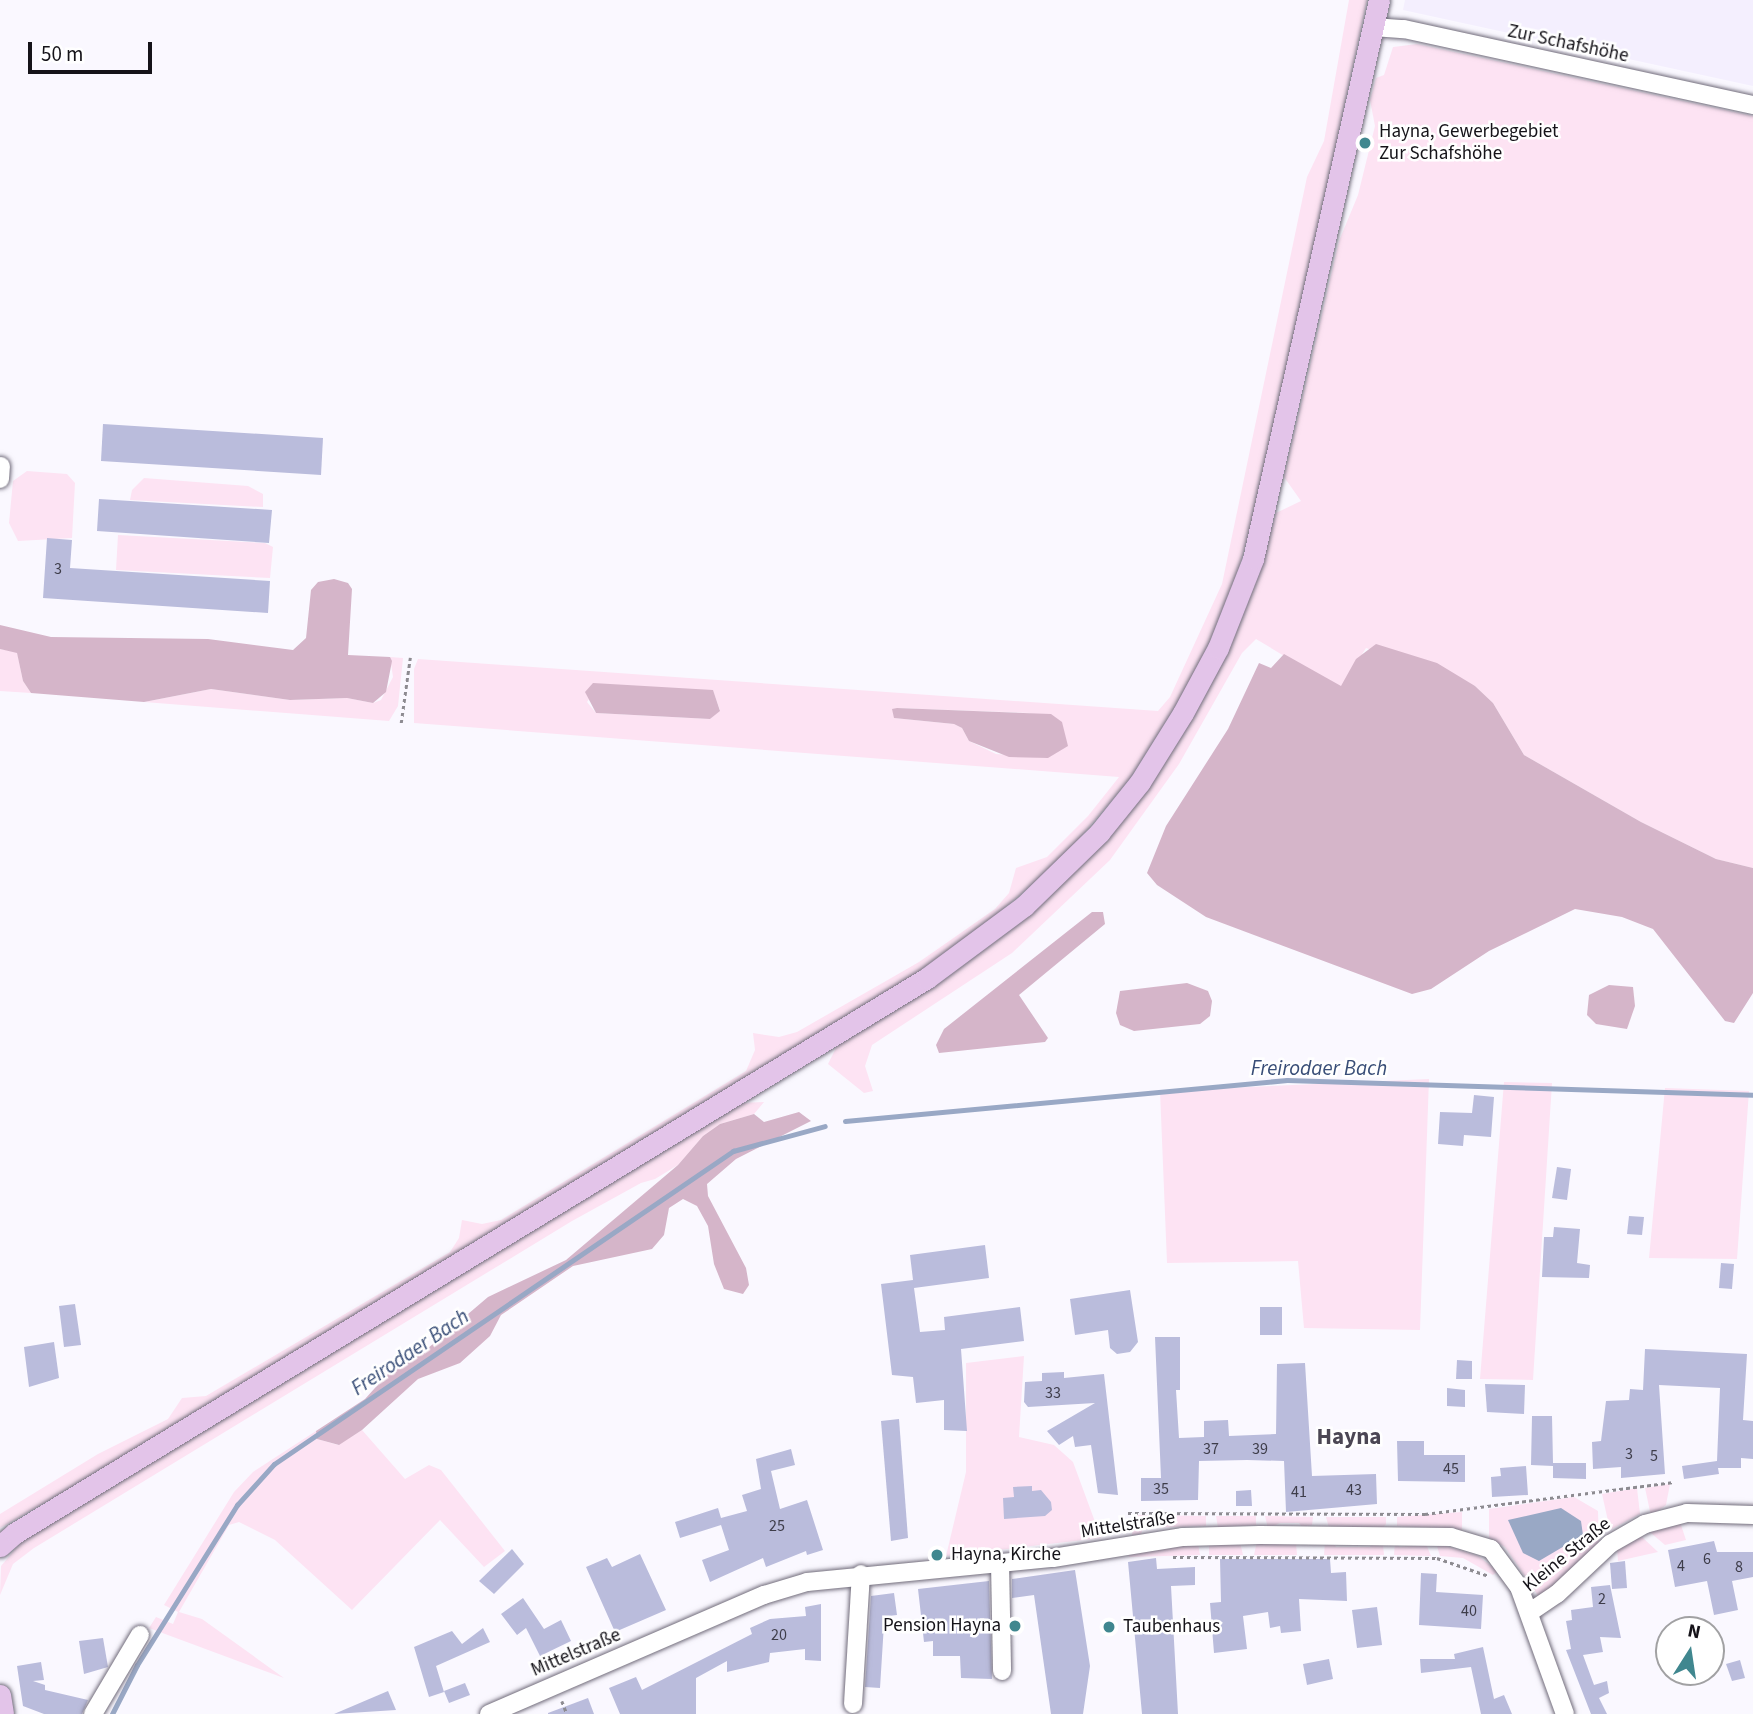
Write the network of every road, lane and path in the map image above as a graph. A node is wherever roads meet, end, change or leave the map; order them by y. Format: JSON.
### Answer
{"nodes":[{"id":1,"x":1379,"y":0,"type":"edge"},
{"id":2,"x":1373,"y":27,"type":"junction"},
{"id":3,"x":1753,"y":105,"type":"edge"},
{"id":4,"x":410,"y":657,"type":"dead end"},
{"id":5,"x":401,"y":723,"type":"dead end"},
{"id":6,"x":1674,"y":1482,"type":"dead end"},
{"id":7,"x":1128,"y":1513,"type":"dead end"},
{"id":8,"x":1753,"y":1515,"type":"edge"},
{"id":9,"x":0,"y":1546,"type":"edge"},
{"id":10,"x":1170,"y":1557,"type":"dead end"},
{"id":11,"x":1000,"y":1563,"type":"junction"},
{"id":12,"x":861,"y":1574,"type":"junction"},
{"id":13,"x":1519,"y":1587,"type":"junction"},
{"id":14,"x":1530,"y":1612,"type":"junction"},
{"id":15,"x":140,"y":1635,"type":"dead end"},
{"id":16,"x":1002,"y":1671,"type":"dead end"},
{"id":17,"x":0,"y":1695,"type":"edge"},
{"id":18,"x":853,"y":1704,"type":"dead end"},
{"id":19,"x":3,"y":1714,"type":"edge"},
{"id":20,"x":93,"y":1714,"type":"edge"},
{"id":21,"x":489,"y":1714,"type":"edge"},
{"id":22,"x":1565,"y":1714,"type":"edge"}],
"edges":[{"from":1,"to":2,"type":"main road"},
{"from":2,"to":3,"type":"street","name":"Zur Schafshöhe"},
{"from":2,"to":9,"type":"main road"},
{"from":4,"to":5,"type":"path"},
{"from":6,"to":7,"type":"path"},
{"from":8,"to":14,"type":"street","name":"Kleine Straße"},
{"from":10,"to":13,"type":"path"},
{"from":11,"to":12,"type":"street","name":"Mittelstraße"},
{"from":11,"to":13,"type":"street","name":"Mittelstraße"},
{"from":11,"to":16,"type":"street"},
{"from":12,"to":18,"type":"street"},
{"from":12,"to":21,"type":"street","name":"Mittelstraße"},
{"from":13,"to":14,"type":"street","name":"Mittelstraße"},
{"from":14,"to":22,"type":"street","name":"Mittelstraße"},
{"from":15,"to":20,"type":"street"},
{"from":17,"to":19,"type":"main road"}]}
